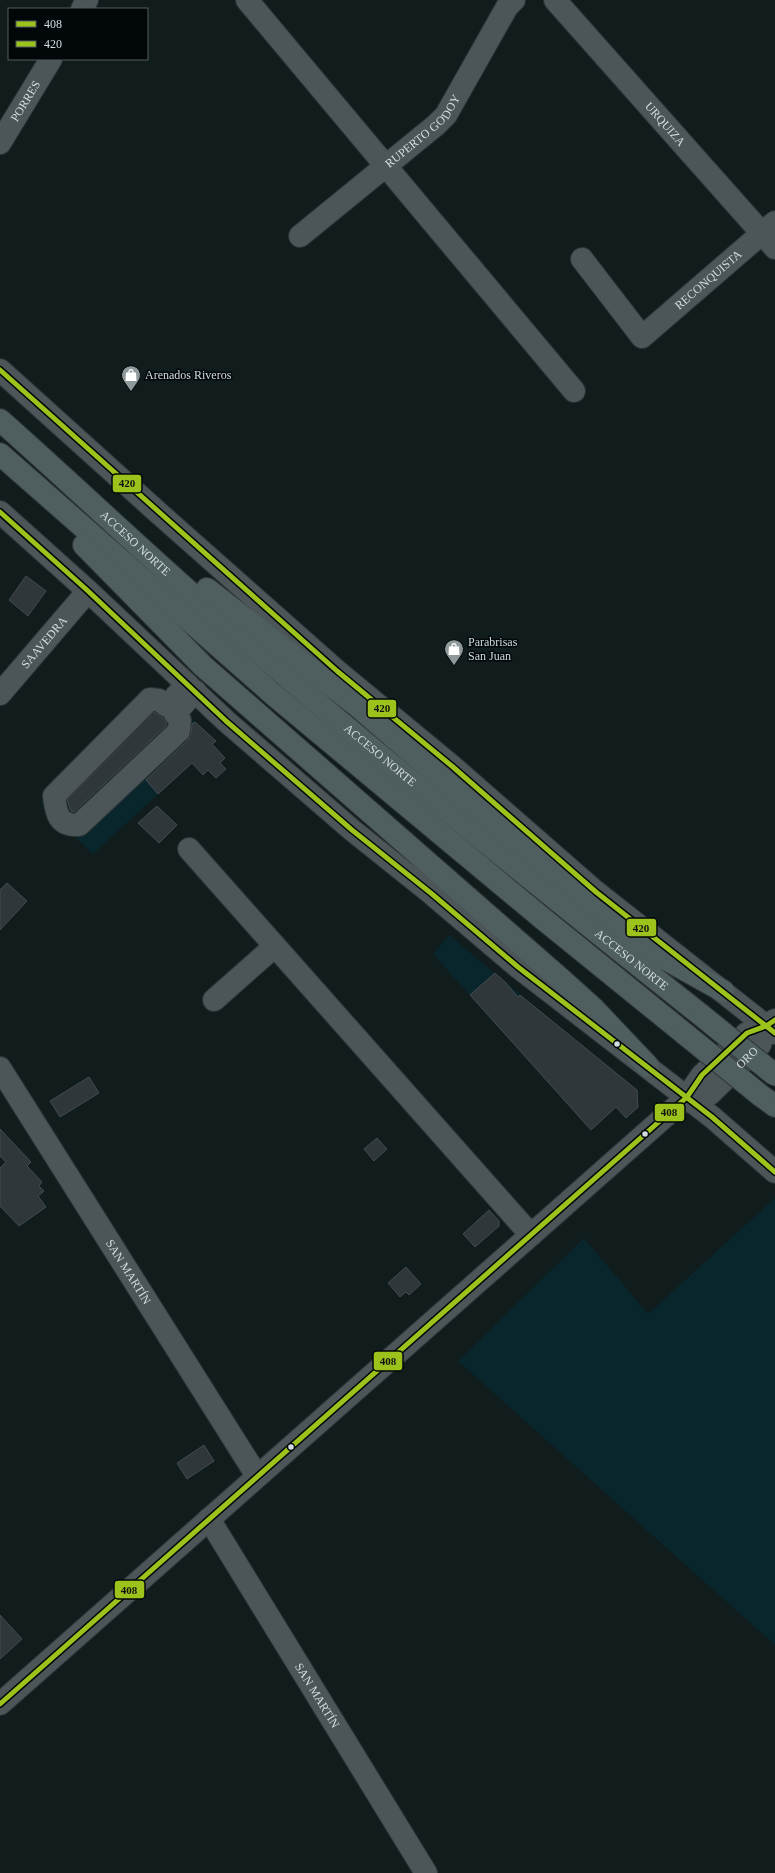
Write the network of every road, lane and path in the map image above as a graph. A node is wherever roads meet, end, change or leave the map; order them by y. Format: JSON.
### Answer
{"nodes":[{"id":1,"x":247,"y":0,"type":"edge"},
{"id":2,"x":514,"y":0,"type":"edge"},
{"id":3,"x":555,"y":0,"type":"edge"},
{"id":4,"x":50,"y":60,"type":"edge"},
{"id":5,"x":0,"y":143,"type":"edge"},
{"id":6,"x":386,"y":166,"type":"junction"},
{"id":7,"x":771,"y":234,"type":"edge"},
{"id":8,"x":300,"y":236,"type":"dead end"},
{"id":9,"x":582,"y":259,"type":"dead end"},
{"id":10,"x":0,"y":370,"type":"edge"},
{"id":11,"x":574,"y":391,"type":"dead end"},
{"id":12,"x":0,"y":420,"type":"edge"},
{"id":13,"x":0,"y":455,"type":"edge"},
{"id":14,"x":70,"y":483,"type":"junction"},
{"id":15,"x":0,"y":512,"type":"edge"},
{"id":16,"x":88,"y":591,"type":"junction"},
{"id":17,"x":191,"y":688,"type":"junction"},
{"id":18,"x":0,"y":694,"type":"edge"},
{"id":19,"x":189,"y":849,"type":"dead end"},
{"id":20,"x":274,"y":946,"type":"junction"},
{"id":21,"x":723,"y":992,"type":"junction"},
{"id":22,"x":214,"y":1000,"type":"dead end"},
{"id":23,"x":772,"y":1026,"type":"edge"},
{"id":24,"x":648,"y":1066,"type":"junction"},
{"id":25,"x":1,"y":1073,"type":"edge"},
{"id":26,"x":775,"y":1075,"type":"edge"},
{"id":27,"x":687,"y":1097,"type":"junction"},
{"id":28,"x":768,"y":1100,"type":"edge"},
{"id":29,"x":775,"y":1172,"type":"edge"},
{"id":30,"x":531,"y":1235,"type":"junction"},
{"id":31,"x":258,"y":1476,"type":"junction"},
{"id":32,"x":209,"y":1519,"type":"junction"},
{"id":33,"x":0,"y":1704,"type":"edge"},
{"id":34,"x":426,"y":1873,"type":"edge"}],
"edges":[{"from":1,"to":6,"type":"street"},
{"from":2,"to":6,"type":"street","name":"RUPERTO GODOY"},
{"from":3,"to":7,"type":"street","name":"URQUIZA"},
{"from":4,"to":5,"type":"street","name":"PORRES"},
{"from":6,"to":8,"type":"street","name":"RUPERTO GODOY"},
{"from":6,"to":11,"type":"street"},
{"from":7,"to":9,"type":"street","name":"RECONQUISTA"},
{"from":10,"to":21,"type":"street"},
{"from":12,"to":14,"type":"highway","name":"ACCESO NORTE"},
{"from":13,"to":24,"type":"highway"},
{"from":13,"to":28,"type":"highway","name":"ACCESO NORTE","bridge":true},
{"from":14,"to":21,"type":"highway"},
{"from":14,"to":26,"type":"highway","name":"ACCESO NORTE","bridge":true},
{"from":15,"to":16,"type":"street"},
{"from":16,"to":17,"type":"street"},
{"from":16,"to":18,"type":"street","name":"SAAVEDRA"},
{"from":17,"to":17,"type":"street"},
{"from":17,"to":24,"type":"street"},
{"from":19,"to":20,"type":"street"},
{"from":20,"to":22,"type":"street"},
{"from":20,"to":30,"type":"street"},
{"from":21,"to":23,"type":"street"},
{"from":23,"to":27,"type":"street","name":"ORO"},
{"from":24,"to":27,"type":"street"},
{"from":25,"to":31,"type":"street","name":"SAN MARTÍN"},
{"from":27,"to":29,"type":"street"},
{"from":27,"to":30,"type":"street","name":"ORO"},
{"from":30,"to":31,"type":"street","name":"ORO"},
{"from":31,"to":32,"type":"street","name":"ORO"},
{"from":32,"to":33,"type":"street","name":"ORO"},
{"from":32,"to":34,"type":"street","name":"SAN MARTÍN"}]}
